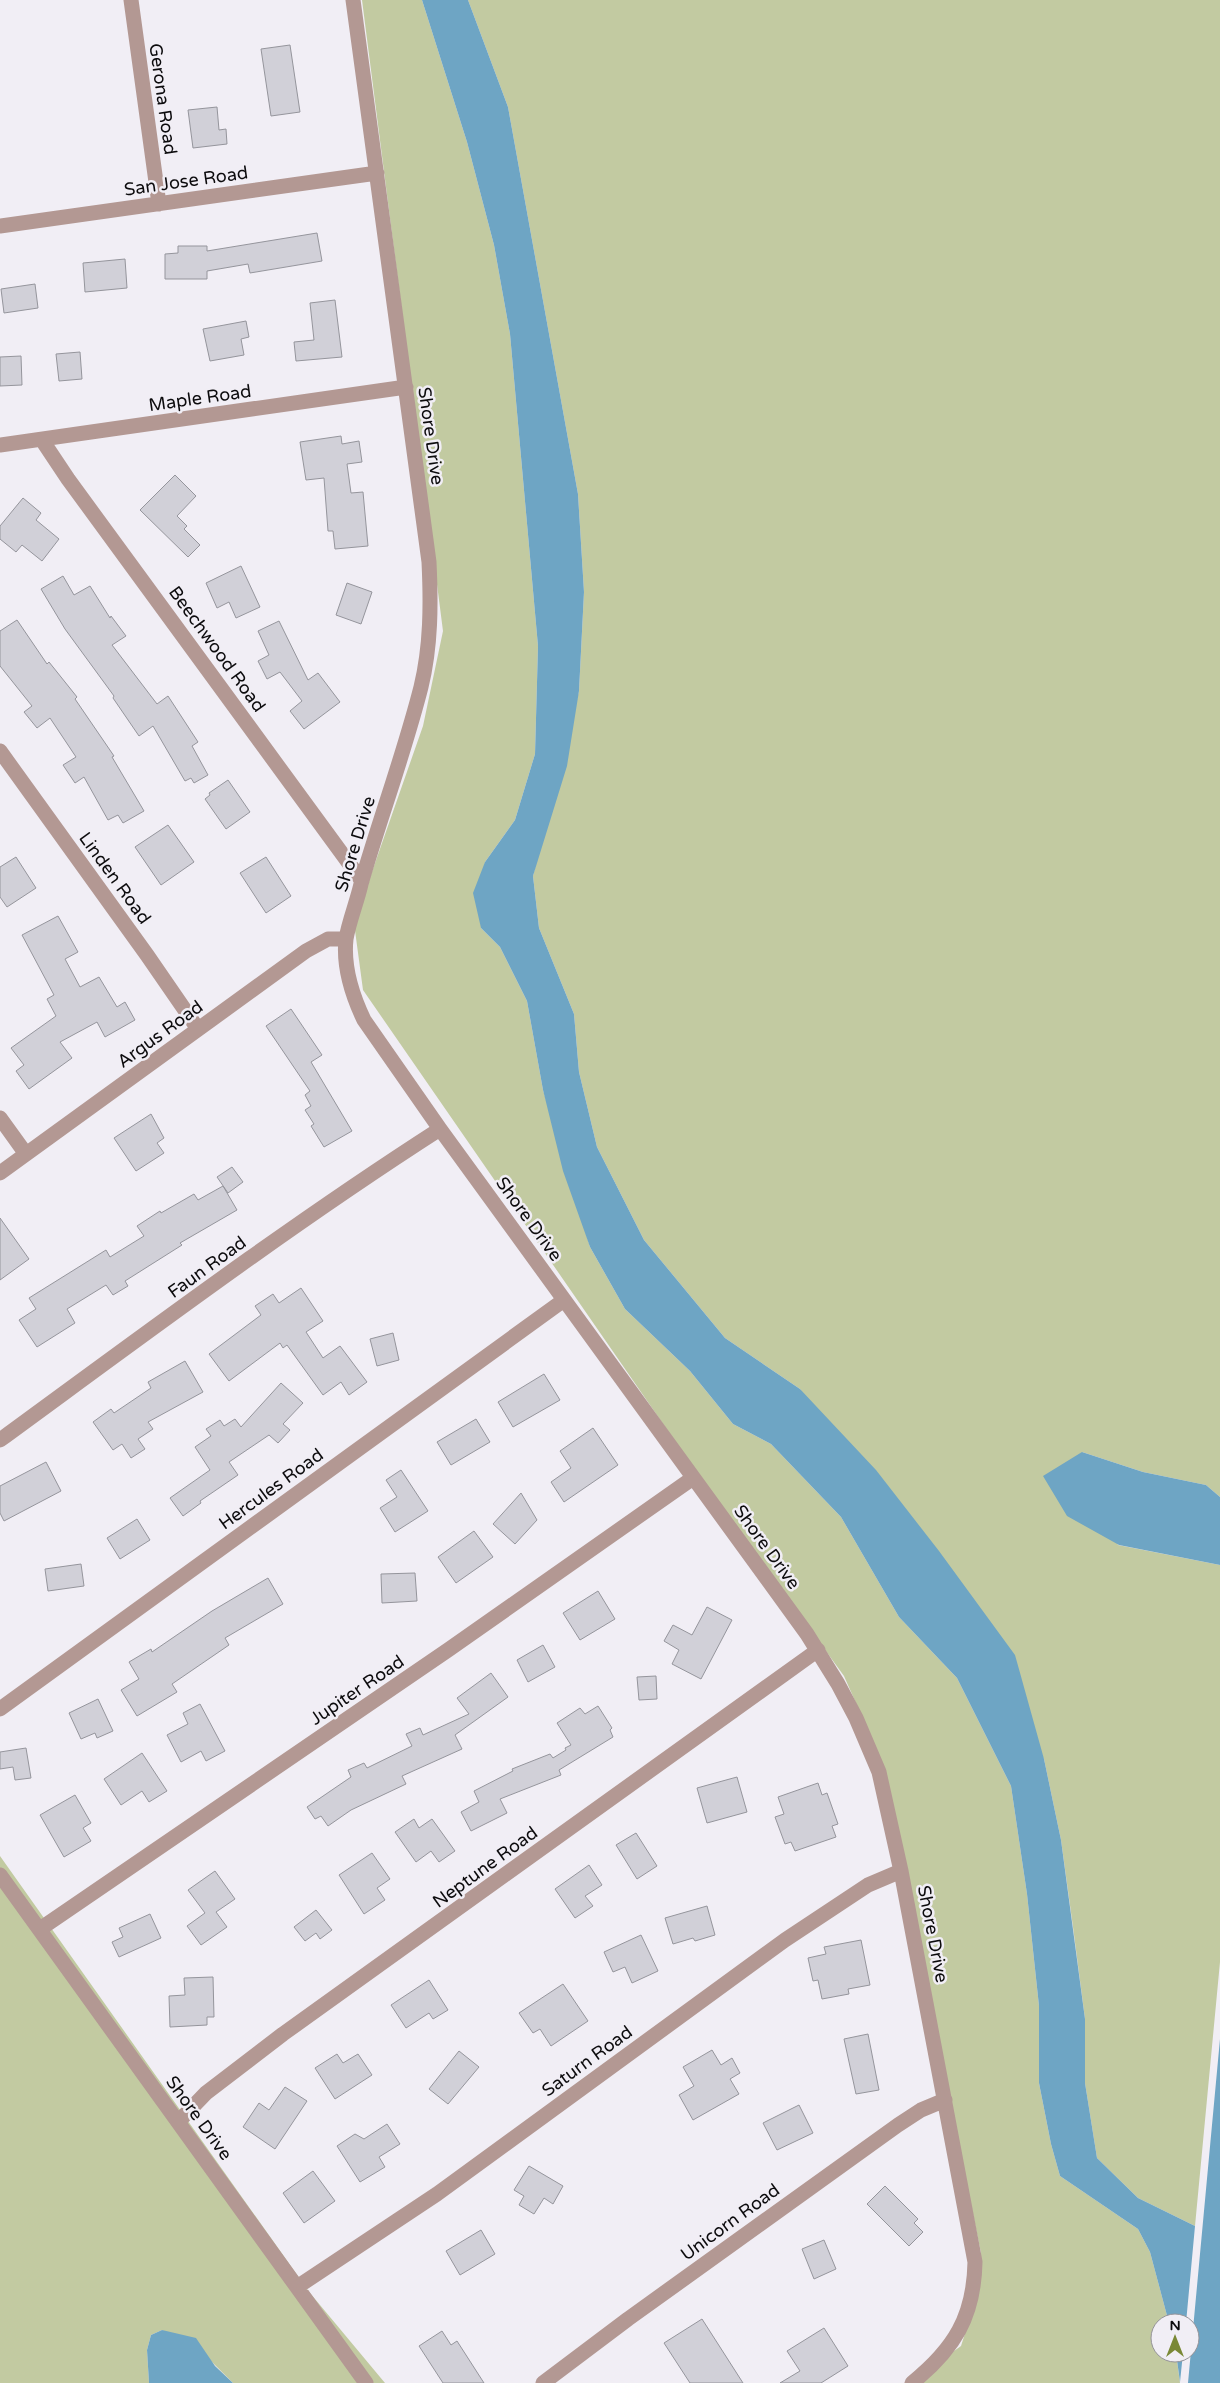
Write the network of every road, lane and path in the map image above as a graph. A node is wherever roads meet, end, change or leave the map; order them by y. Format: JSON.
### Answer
{"nodes":[{"id":1,"x":131,"y":0,"type":"edge"},
{"id":2,"x":353,"y":0,"type":"edge"},
{"id":3,"x":377,"y":173,"type":"junction"},
{"id":4,"x":159,"y":204,"type":"junction"},
{"id":5,"x":0,"y":226,"type":"edge"},
{"id":6,"x":406,"y":386,"type":"junction"},
{"id":7,"x":42,"y":440,"type":"junction"},
{"id":8,"x":0,"y":445,"type":"edge"},
{"id":9,"x":0,"y":751,"type":"edge"},
{"id":10,"x":362,"y":881,"type":"junction"},
{"id":11,"x":346,"y":939,"type":"junction"},
{"id":12,"x":198,"y":1029,"type":"junction"},
{"id":13,"x":0,"y":1118,"type":"edge"},
{"id":14,"x":440,"y":1129,"type":"junction"},
{"id":15,"x":26,"y":1154,"type":"junction"},
{"id":16,"x":0,"y":1173,"type":"edge"},
{"id":17,"x":564,"y":1300,"type":"junction"},
{"id":18,"x":0,"y":1440,"type":"edge"},
{"id":19,"x":693,"y":1478,"type":"junction"},
{"id":20,"x":818,"y":1650,"type":"junction"},
{"id":21,"x":0,"y":1709,"type":"edge"},
{"id":22,"x":902,"y":1871,"type":"junction"},
{"id":23,"x":0,"y":1875,"type":"edge"},
{"id":24,"x":40,"y":1929,"type":"junction"},
{"id":25,"x":945,"y":2100,"type":"junction"},
{"id":26,"x":179,"y":2121,"type":"junction"},
{"id":27,"x":298,"y":2287,"type":"junction"},
{"id":28,"x":366,"y":2383,"type":"edge"},
{"id":29,"x":543,"y":2383,"type":"edge"},
{"id":30,"x":912,"y":2383,"type":"edge"}],
"edges":[{"from":1,"to":4,"type":"street","name":"Gerona Road"},
{"from":2,"to":3,"type":"street","name":"Shore Drive"},
{"from":3,"to":4,"type":"street","name":"San Jose Road"},
{"from":3,"to":6,"type":"street","name":"Shore Drive"},
{"from":4,"to":5,"type":"street","name":"San Jose Road"},
{"from":6,"to":7,"type":"street","name":"Maple Road"},
{"from":6,"to":10,"type":"street","name":"Shore Drive"},
{"from":7,"to":8,"type":"street","name":"Maple Road"},
{"from":7,"to":10,"type":"street","name":"Beechwood Road"},
{"from":9,"to":12,"type":"street","name":"Linden Road"},
{"from":10,"to":11,"type":"street","name":"Shore Drive"},
{"from":11,"to":12,"type":"street","name":"Argus Road"},
{"from":11,"to":14,"type":"street","name":"Shore Drive"},
{"from":12,"to":15,"type":"street","name":"Argus Road"},
{"from":13,"to":15,"type":"street"},
{"from":14,"to":17,"type":"street","name":"Shore Drive"},
{"from":14,"to":18,"type":"street","name":"Faun Road"},
{"from":15,"to":16,"type":"street","name":"Argus Road"},
{"from":17,"to":19,"type":"street","name":"Shore Drive"},
{"from":17,"to":21,"type":"street","name":"Hercules Road"},
{"from":19,"to":20,"type":"street","name":"Shore Drive"},
{"from":19,"to":24,"type":"street","name":"Jupiter Road"},
{"from":20,"to":22,"type":"street","name":"Shore Drive"},
{"from":20,"to":26,"type":"street","name":"Neptune Road"},
{"from":22,"to":25,"type":"street","name":"Shore Drive"},
{"from":22,"to":27,"type":"street","name":"Saturn Road"},
{"from":23,"to":24,"type":"street","name":"Shore Drive"},
{"from":24,"to":26,"type":"street","name":"Shore Drive"},
{"from":25,"to":29,"type":"street","name":"Unicorn Road"},
{"from":25,"to":30,"type":"street","name":"Shore Drive"},
{"from":26,"to":27,"type":"street","name":"Shore Drive"},
{"from":27,"to":28,"type":"street","name":"Shore Drive"}]}
